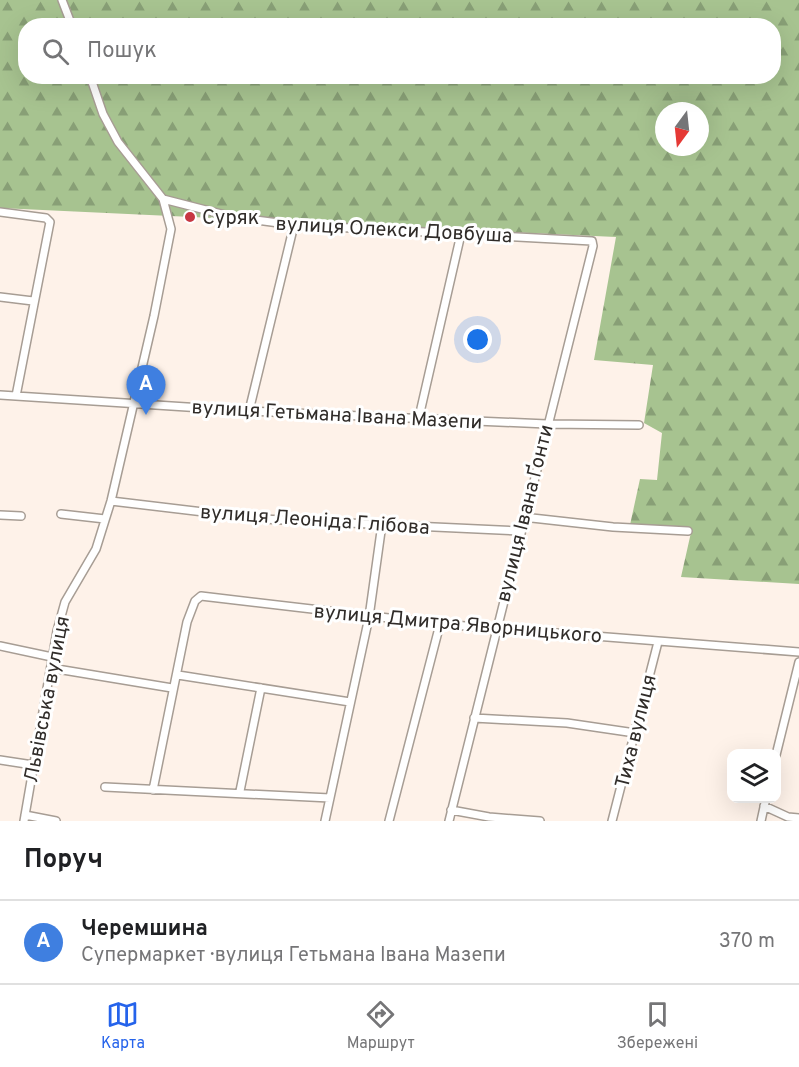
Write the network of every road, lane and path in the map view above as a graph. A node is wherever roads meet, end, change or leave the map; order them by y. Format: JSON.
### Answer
{"nodes":[{"id":1,"x":62,"y":0,"type":"edge"},
{"id":2,"x":69,"y":18,"type":"edge"},
{"id":3,"x":93,"y":84,"type":"edge"},
{"id":4,"x":163,"y":199,"type":"junction"},
{"id":5,"x":0,"y":212,"type":"edge"},
{"id":6,"x":294,"y":225,"type":"junction"},
{"id":7,"x":461,"y":234,"type":"junction"},
{"id":8,"x":592,"y":241,"type":"joint"},
{"id":9,"x":0,"y":297,"type":"edge"},
{"id":10,"x":33,"y":301,"type":"junction"},
{"id":11,"x":0,"y":395,"type":"edge"},
{"id":12,"x":16,"y":396,"type":"junction"},
{"id":13,"x":134,"y":405,"type":"junction"},
{"id":14,"x":249,"y":411,"type":"junction"},
{"id":15,"x":418,"y":417,"type":"junction"},
{"id":16,"x":547,"y":424,"type":"junction"},
{"id":17,"x":639,"y":424,"type":"dead end"},
{"id":18,"x":111,"y":501,"type":"junction"},
{"id":19,"x":60,"y":514,"type":"dead end"},
{"id":20,"x":0,"y":515,"type":"edge"},
{"id":21,"x":21,"y":516,"type":"dead end"},
{"id":22,"x":524,"y":517,"type":"junction"},
{"id":23,"x":105,"y":519,"type":"junction"},
{"id":24,"x":382,"y":524,"type":"junction"},
{"id":25,"x":519,"y":531,"type":"junction"},
{"id":26,"x":688,"y":531,"type":"dead end"},
{"id":27,"x":369,"y":616,"type":"junction"},
{"id":28,"x":440,"y":624,"type":"junction"},
{"id":29,"x":495,"y":628,"type":"junction"},
{"id":30,"x":658,"y":642,"type":"junction"},
{"id":31,"x":0,"y":646,"type":"edge"},
{"id":32,"x":799,"y":652,"type":"edge"},
{"id":33,"x":52,"y":657,"type":"junction"},
{"id":34,"x":799,"y":662,"type":"edge"},
{"id":35,"x":51,"y":668,"type":"junction"},
{"id":36,"x":178,"y":675,"type":"junction"},
{"id":37,"x":172,"y":688,"type":"junction"},
{"id":38,"x":261,"y":688,"type":"junction"},
{"id":39,"x":350,"y":702,"type":"junction"},
{"id":40,"x":474,"y":718,"type":"junction"},
{"id":41,"x":635,"y":733,"type":"junction"},
{"id":42,"x":778,"y":749,"type":"edge"},
{"id":43,"x":0,"y":760,"type":"edge"},
{"id":44,"x":33,"y":765,"type":"junction"},
{"id":45,"x":105,"y":787,"type":"dead end"},
{"id":46,"x":153,"y":790,"type":"junction"},
{"id":47,"x":240,"y":792,"type":"junction"},
{"id":48,"x":330,"y":798,"type":"junction"},
{"id":49,"x":765,"y":803,"type":"edge"},
{"id":50,"x":767,"y":803,"type":"edge"},
{"id":51,"x":451,"y":810,"type":"junction"},
{"id":52,"x":489,"y":817,"type":"junction"},
{"id":53,"x":24,"y":818,"type":"edge"},
{"id":54,"x":799,"y":818,"type":"edge"},
{"id":55,"x":56,"y":821,"type":"edge"},
{"id":56,"x":325,"y":821,"type":"edge"},
{"id":57,"x":389,"y":821,"type":"edge"},
{"id":58,"x":448,"y":821,"type":"edge"},
{"id":59,"x":497,"y":821,"type":"edge"},
{"id":60,"x":540,"y":821,"type":"edge"},
{"id":61,"x":612,"y":821,"type":"edge"},
{"id":62,"x":761,"y":821,"type":"edge"}],
"edges":[{"from":1,"to":2,"type":"street"},
{"from":3,"to":4,"type":"street"},
{"from":4,"to":6,"type":"street","name":"вулиця Олекси Довбуша"},
{"from":4,"to":13,"type":"street","name":"Львівська вулиця"},
{"from":5,"to":10,"type":"street"},
{"from":6,"to":7,"type":"street","name":"вулиця Олекси Довбуша"},
{"from":6,"to":14,"type":"street"},
{"from":7,"to":8,"type":"street","name":"вулиця Олекси Довбуша"},
{"from":7,"to":15,"type":"street"},
{"from":8,"to":16,"type":"street","name":"вулиця Івана Ґонти"},
{"from":9,"to":10,"type":"street"},
{"from":10,"to":12,"type":"street"},
{"from":11,"to":12,"type":"street","name":"вулиця Гетьмана Івана Мазепи"},
{"from":12,"to":13,"type":"street","name":"вулиця Гетьмана Івана Мазепи"},
{"from":13,"to":14,"type":"street","name":"вулиця Гетьмана Івана Мазепи"},
{"from":13,"to":18,"type":"street","name":"Львівська вулиця"},
{"from":14,"to":15,"type":"street","name":"вулиця Гетьмана Івана Мазепи"},
{"from":15,"to":16,"type":"street","name":"вулиця Гетьмана Івана Мазепи"},
{"from":16,"to":17,"type":"street","name":"вулиця Гетьмана Івана Мазепи"},
{"from":16,"to":22,"type":"street","name":"вулиця Івана Ґонти"},
{"from":18,"to":23,"type":"street","name":"Львівська вулиця"},
{"from":18,"to":24,"type":"street","name":"вулиця Леоніда Глібова"},
{"from":19,"to":23,"type":"street"},
{"from":20,"to":21,"type":"street"},
{"from":22,"to":25,"type":"street","name":"вулиця Івана Ґонти"},
{"from":22,"to":26,"type":"street"},
{"from":23,"to":33,"type":"street","name":"Львівська вулиця"},
{"from":24,"to":25,"type":"street","name":"вулиця Леоніда Глібова"},
{"from":24,"to":27,"type":"street"},
{"from":25,"to":29,"type":"street","name":"вулиця Івана Ґонти"},
{"from":27,"to":28,"type":"street","name":"вулиця Дмитра Яворницького"},
{"from":27,"to":36,"type":"street","name":"вулиця Дмитра Яворницького"},
{"from":27,"to":39,"type":"street"},
{"from":28,"to":29,"type":"street","name":"вулиця Дмитра Яворницького"},
{"from":28,"to":57,"type":"street"},
{"from":29,"to":30,"type":"street","name":"вулиця Дмитра Яворницького"},
{"from":29,"to":40,"type":"street","name":"вулиця Івана Ґонти"},
{"from":30,"to":32,"type":"street","name":"вулиця Дмитра Яворницького"},
{"from":30,"to":41,"type":"street","name":"Тиха вулиця"},
{"from":31,"to":33,"type":"street"},
{"from":33,"to":35,"type":"street","name":"Львівська вулиця"},
{"from":34,"to":42,"type":"street"},
{"from":35,"to":37,"type":"street"},
{"from":35,"to":44,"type":"street","name":"Львівська вулиця"},
{"from":36,"to":37,"type":"street"},
{"from":36,"to":38,"type":"street"},
{"from":37,"to":46,"type":"street"},
{"from":38,"to":39,"type":"street"},
{"from":38,"to":47,"type":"street"},
{"from":39,"to":48,"type":"street"},
{"from":40,"to":41,"type":"street"},
{"from":40,"to":51,"type":"street","name":"вулиця Івана Ґонти"},
{"from":41,"to":61,"type":"street","name":"Тиха вулиця"},
{"from":43,"to":44,"type":"street"},
{"from":44,"to":53,"type":"street","name":"Львівська вулиця"},
{"from":45,"to":46,"type":"street"},
{"from":46,"to":47,"type":"street"},
{"from":47,"to":48,"type":"street"},
{"from":48,"to":56,"type":"street"},
{"from":49,"to":62,"type":"street"},
{"from":50,"to":54,"type":"street"},
{"from":51,"to":52,"type":"street"},
{"from":51,"to":58,"type":"street","name":"вулиця Івана Ґонти"},
{"from":52,"to":59,"type":"street"},
{"from":52,"to":60,"type":"street"},
{"from":53,"to":55,"type":"street"}]}
